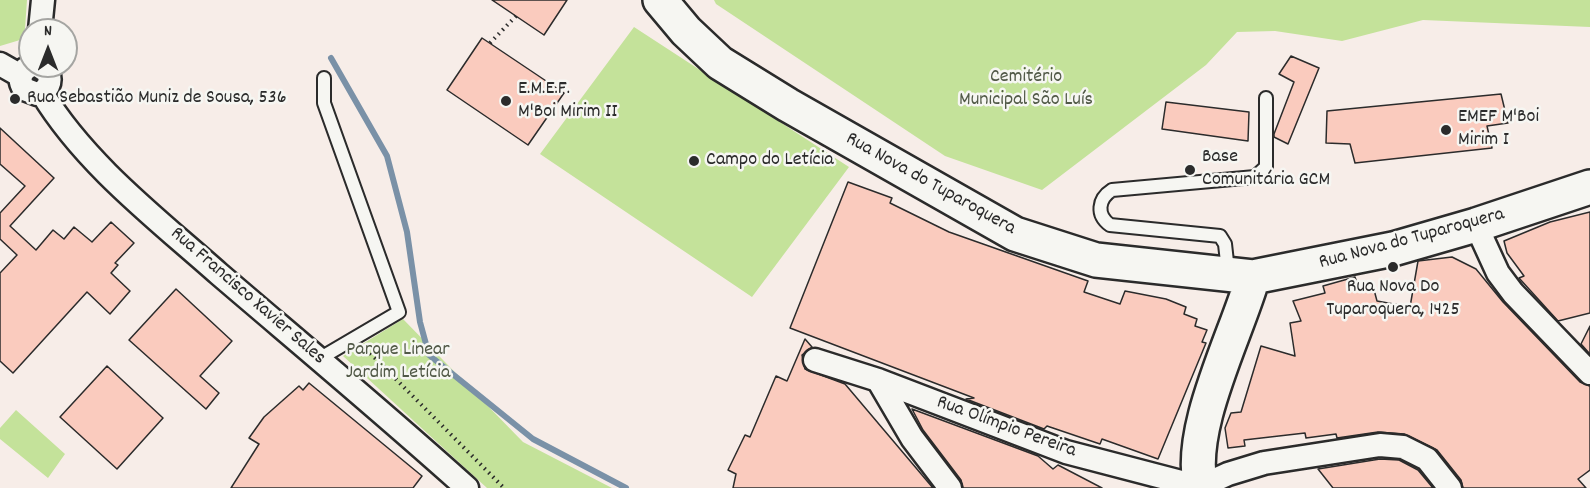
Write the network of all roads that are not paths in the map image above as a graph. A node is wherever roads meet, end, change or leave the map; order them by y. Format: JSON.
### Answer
{"nodes":[{"id":1,"x":43,"y":0,"type":"edge"},
{"id":2,"x":660,"y":0,"type":"edge"},
{"id":3,"x":41,"y":18,"type":"edge"},
{"id":4,"x":0,"y":64,"type":"edge"},
{"id":5,"x":18,"y":67,"type":"edge"},
{"id":6,"x":27,"y":78,"type":"edge"},
{"id":7,"x":324,"y":78,"type":"dead end"},
{"id":8,"x":1266,"y":98,"type":"dead end"},
{"id":9,"x":1590,"y":187,"type":"edge"},
{"id":10,"x":1476,"y":225,"type":"junction"},
{"id":11,"x":1240,"y":276,"type":"junction"},
{"id":12,"x":319,"y":359,"type":"junction"},
{"id":13,"x":815,"y":360,"type":"dead end"},
{"id":14,"x":1590,"y":374,"type":"edge"},
{"id":15,"x":878,"y":380,"type":"junction"},
{"id":16,"x":1201,"y":487,"type":"edge"},
{"id":17,"x":467,"y":488,"type":"edge"},
{"id":18,"x":950,"y":488,"type":"edge"},
{"id":19,"x":1450,"y":488,"type":"edge"}],
"edges":[{"from":1,"to":3,"type":"street"},
{"from":2,"to":11,"type":"street","name":"Rua Nova do Tuparoquera"},
{"from":4,"to":5,"type":"street"},
{"from":6,"to":12,"type":"street","name":"Rua Francisco Xavier Sales"},
{"from":7,"to":12,"type":"lane"},
{"from":8,"to":11,"type":"lane"},
{"from":9,"to":10,"type":"street","name":"Rua Nova do Tuparoquera"},
{"from":10,"to":11,"type":"street","name":"Rua Nova do Tuparoquera"},
{"from":10,"to":14,"type":"street"},
{"from":11,"to":16,"type":"street"},
{"from":12,"to":17,"type":"street","name":"Rua Francisco Xavier Sales"},
{"from":13,"to":15,"type":"street","name":"Rua Olímpio Pereira"},
{"from":15,"to":16,"type":"street","name":"Rua Olímpio Pereira"},
{"from":15,"to":18,"type":"street"},
{"from":16,"to":19,"type":"street"}]}
